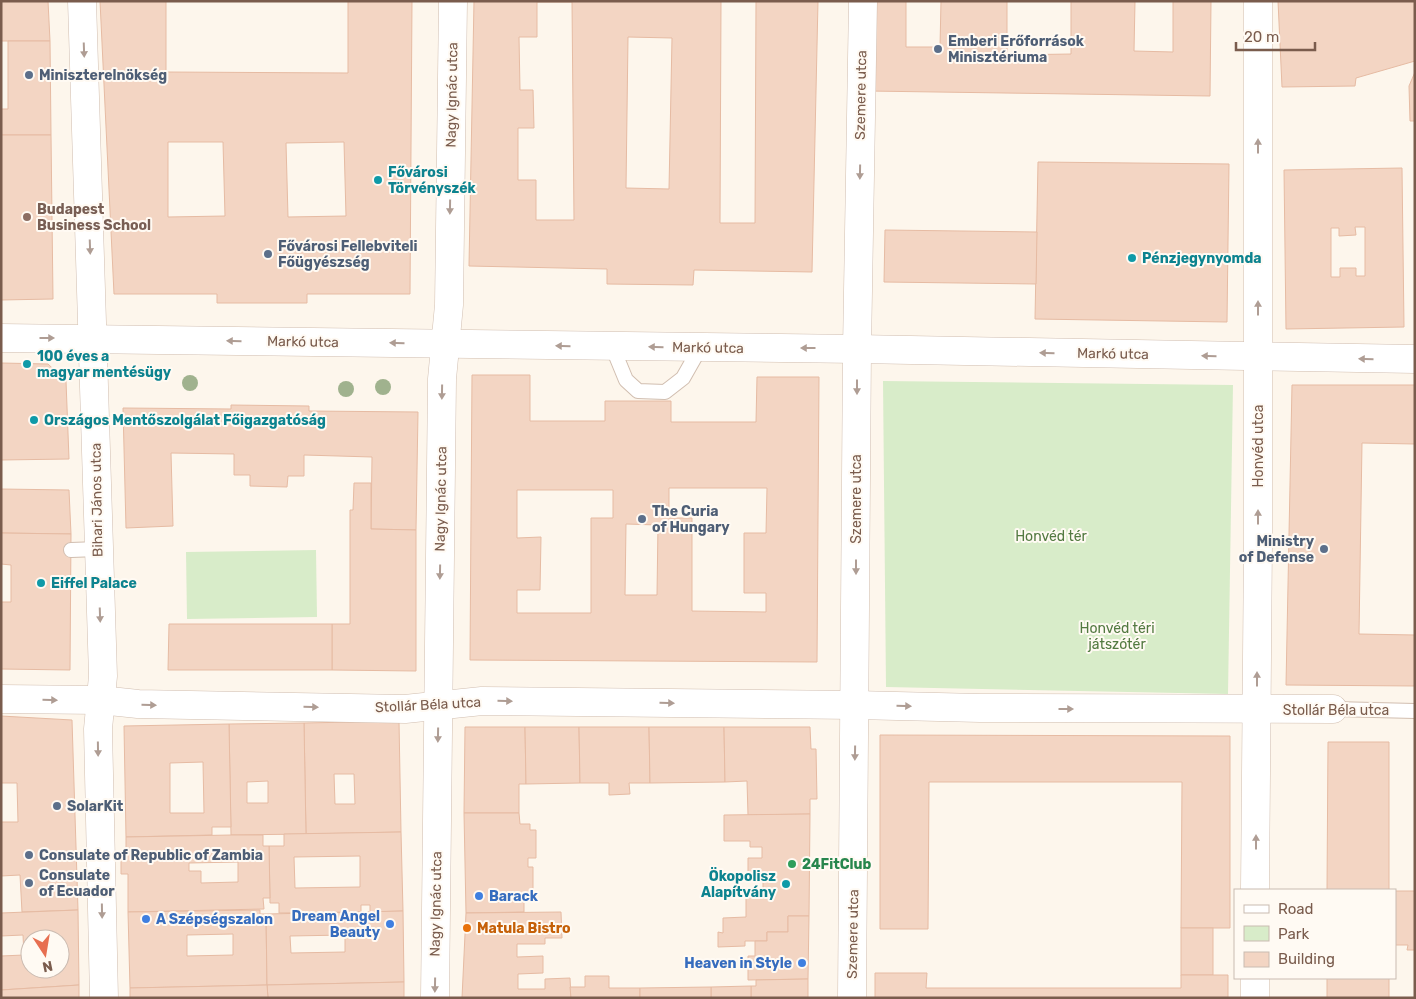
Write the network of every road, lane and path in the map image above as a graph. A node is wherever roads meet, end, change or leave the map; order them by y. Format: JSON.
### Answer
{"nodes":[{"id":1,"x":82,"y":1,"type":"edge"},
{"id":2,"x":453,"y":1,"type":"edge"},
{"id":3,"x":862,"y":1,"type":"edge"},
{"id":4,"x":1258,"y":1,"type":"edge"},
{"id":5,"x":1,"y":338,"type":"edge"},
{"id":6,"x":93,"y":338,"type":"junction"},
{"id":7,"x":445,"y":344,"type":"junction"},
{"id":8,"x":612,"y":346,"type":"junction"},
{"id":9,"x":700,"y":348,"type":"junction"},
{"id":10,"x":857,"y":348,"type":"junction"},
{"id":11,"x":1258,"y":357,"type":"junction"},
{"id":12,"x":1415,"y":359,"type":"edge"},
{"id":13,"x":98,"y":549,"type":"junction"},
{"id":14,"x":71,"y":550,"type":"dead end"},
{"id":15,"x":1,"y":699,"type":"edge"},
{"id":16,"x":100,"y":700,"type":"junction"},
{"id":17,"x":855,"y":705,"type":"junction"},
{"id":18,"x":438,"y":706,"type":"junction"},
{"id":19,"x":1257,"y":709,"type":"junction"},
{"id":20,"x":1333,"y":710,"type":"joint"},
{"id":21,"x":1415,"y":710,"type":"edge"},
{"id":22,"x":1256,"y":889,"type":"edge"},
{"id":23,"x":1255,"y":979,"type":"edge"},
{"id":24,"x":104,"y":998,"type":"edge"},
{"id":25,"x":435,"y":998,"type":"edge"},
{"id":26,"x":852,"y":998,"type":"edge"},
{"id":27,"x":1255,"y":998,"type":"edge"}],
"edges":[{"from":1,"to":6,"type":"street","name":"Bihari János utca","one_way":true},
{"from":2,"to":7,"type":"street","name":"Nagy Ignác utca","one_way":true},
{"from":3,"to":10,"type":"street","name":"Szemere utca","one_way":true},
{"from":11,"to":4,"type":"street","name":"Honvéd utca","one_way":true},
{"from":5,"to":6,"type":"street","name":"Markó utca","one_way":true},
{"from":7,"to":6,"type":"street","name":"Markó utca","one_way":true},
{"from":6,"to":13,"type":"street","name":"Bihari János utca"},
{"from":8,"to":7,"type":"street","name":"Markó utca","one_way":true},
{"from":7,"to":18,"type":"street","name":"Nagy Ignác utca","one_way":true},
{"from":9,"to":8,"type":"street","name":"Markó utca","one_way":true},
{"from":8,"to":9,"type":"lane"},
{"from":10,"to":9,"type":"street","name":"Markó utca","one_way":true},
{"from":11,"to":10,"type":"street","name":"Markó utca","one_way":true},
{"from":10,"to":17,"type":"street","name":"Szemere utca","one_way":true},
{"from":12,"to":11,"type":"street","name":"Markó utca","one_way":true},
{"from":19,"to":11,"type":"street","name":"Honvéd utca","one_way":true},
{"from":13,"to":14,"type":"lane"},
{"from":13,"to":16,"type":"street","name":"Bihari János utca","one_way":true},
{"from":15,"to":16,"type":"street","name":"Stollár Béla utca","one_way":true},
{"from":16,"to":18,"type":"street","name":"Stollár Béla utca","one_way":true},
{"from":16,"to":24,"type":"street","name":"Bihari János utca","one_way":true},
{"from":18,"to":17,"type":"street","name":"Stollár Béla utca","one_way":true},
{"from":17,"to":19,"type":"street","one_way":true},
{"from":17,"to":26,"type":"street","name":"Szemere utca","one_way":true},
{"from":18,"to":25,"type":"street","name":"Nagy Ignác utca","one_way":true},
{"from":19,"to":20,"type":"street","name":"Stollár Béla utca"},
{"from":22,"to":19,"type":"street","name":"Honvéd utca","one_way":true},
{"from":20,"to":21,"type":"lane","name":"Stollár Béla utca"},
{"from":23,"to":27,"type":"street"}]}
